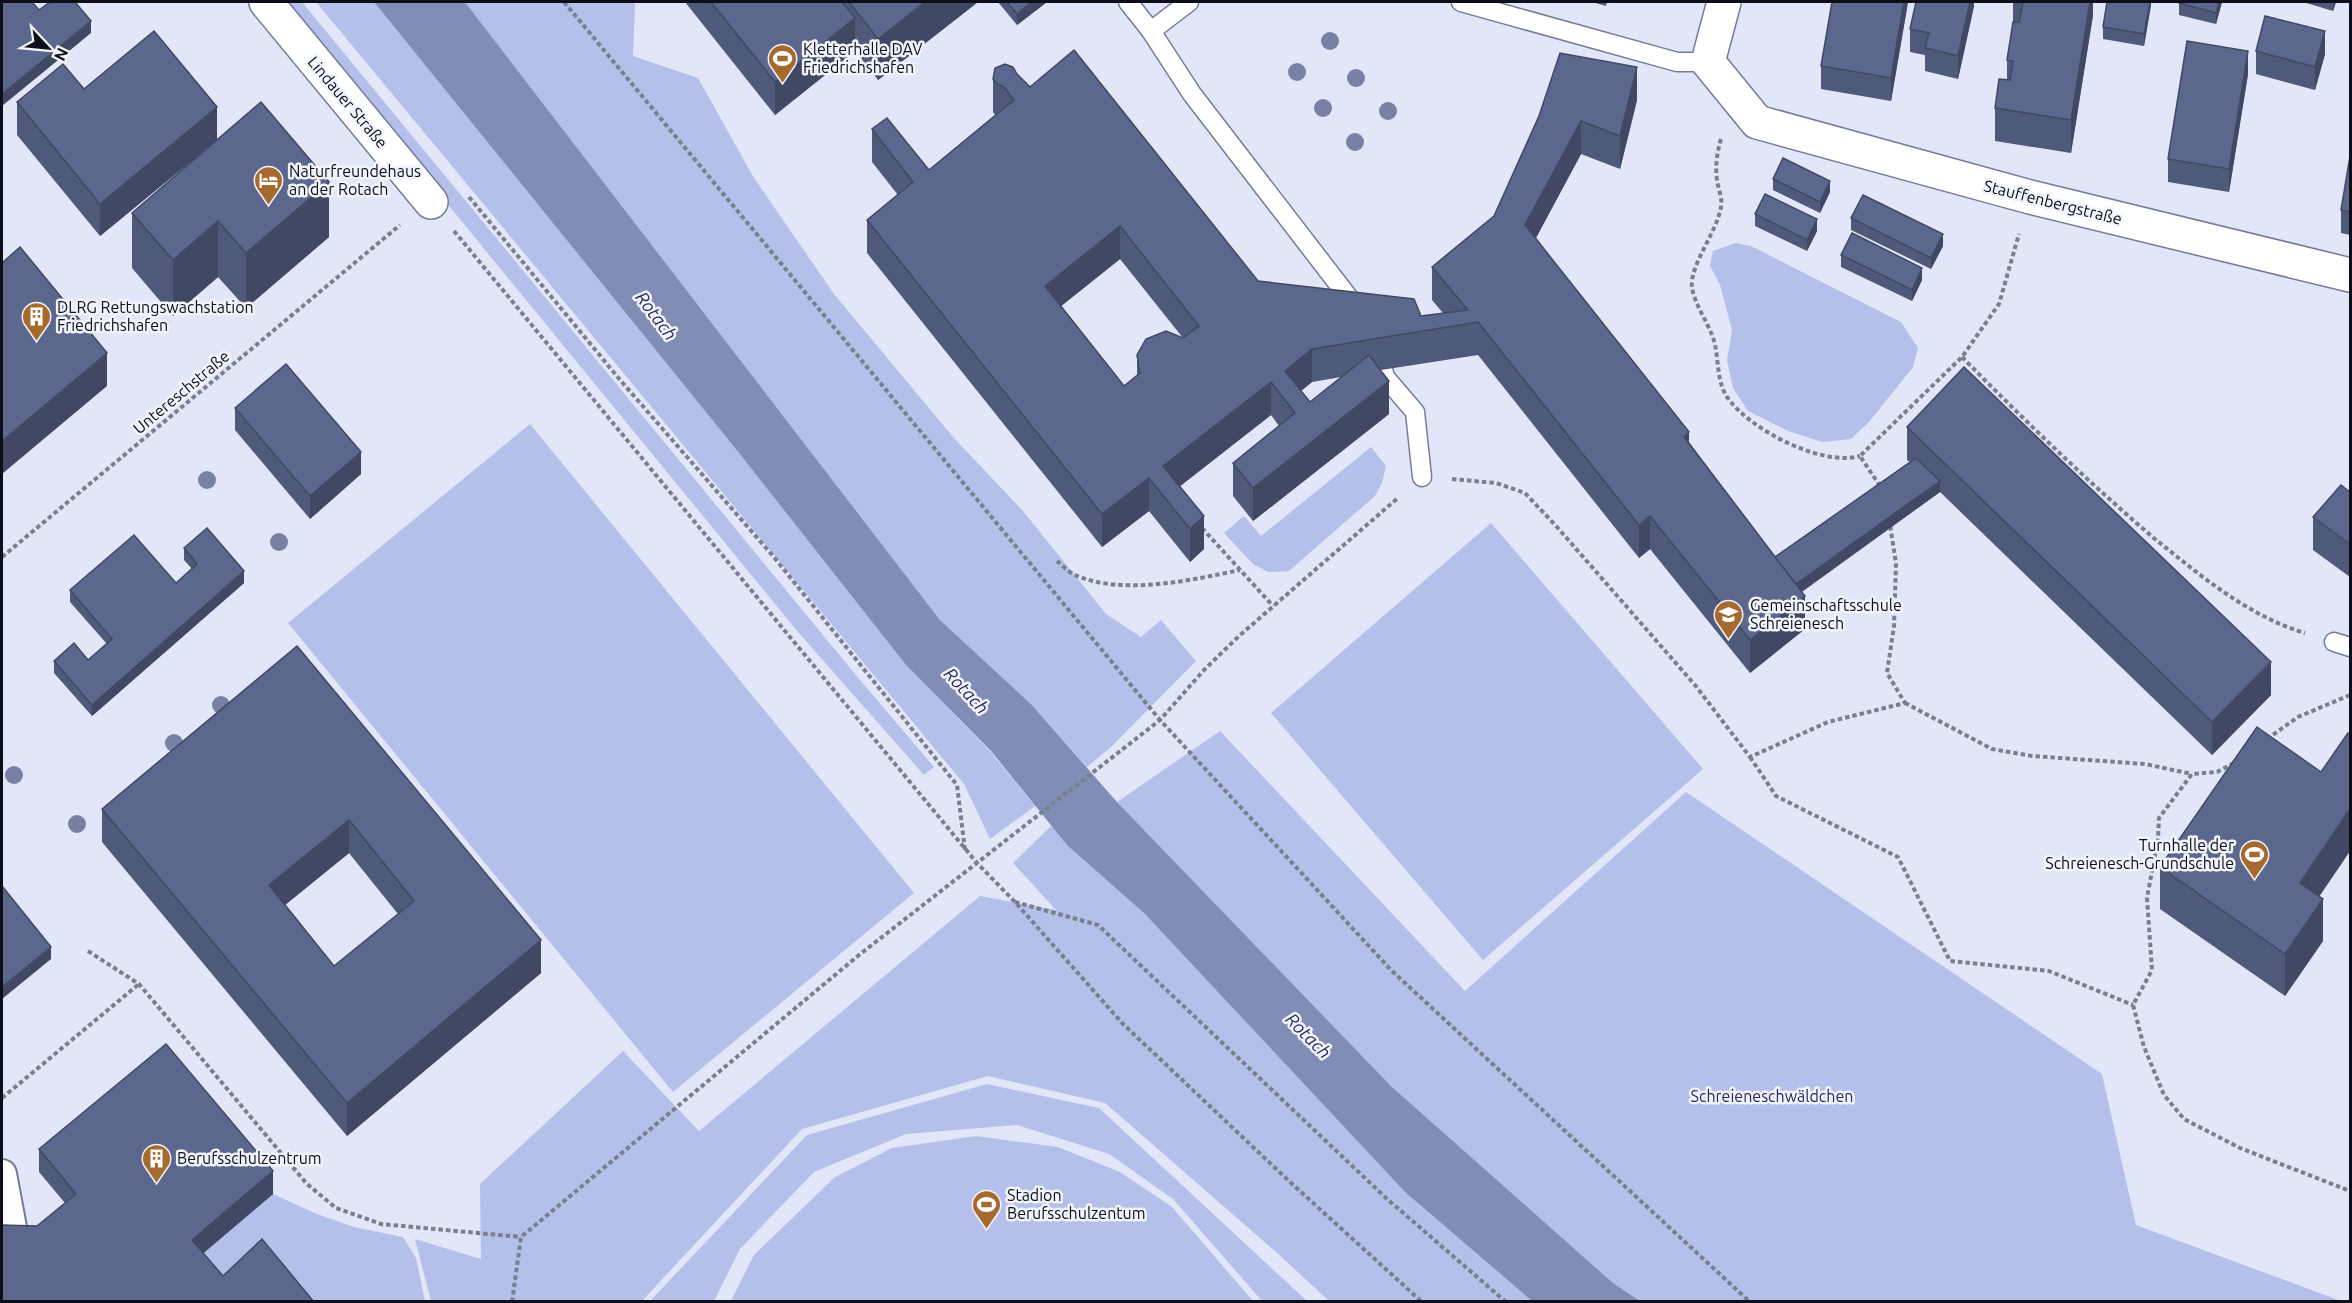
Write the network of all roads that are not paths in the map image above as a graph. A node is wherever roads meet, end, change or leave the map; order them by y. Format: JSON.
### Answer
{"nodes":[{"id":1,"x":266,"y":2,"type":"edge"},
{"id":2,"x":1128,"y":2,"type":"edge"},
{"id":3,"x":1189,"y":2,"type":"edge"},
{"id":4,"x":1461,"y":2,"type":"edge"},
{"id":5,"x":1724,"y":2,"type":"edge"},
{"id":6,"x":1151,"y":31,"type":"junction"},
{"id":7,"x":1708,"y":62,"type":"junction"},
{"id":8,"x":431,"y":202,"type":"road end"},
{"id":9,"x":2350,"y":275,"type":"edge"},
{"id":10,"x":1422,"y":477,"type":"road end"},
{"id":11,"x":2,"y":1174,"type":"edge"},
{"id":12,"x":16,"y":1249,"type":"edge"}],
"edges":[{"from":1,"to":8,"type":"street","name":"Lindauer Straße"},
{"from":2,"to":6,"type":"lane"},
{"from":3,"to":6,"type":"lane"},
{"from":4,"to":7,"type":"lane"},
{"from":5,"to":7,"type":"street"},
{"from":6,"to":10,"type":"lane"},
{"from":7,"to":9,"type":"street","name":"Stauffenbergstraße"},
{"from":11,"to":12,"type":"street"}]}
